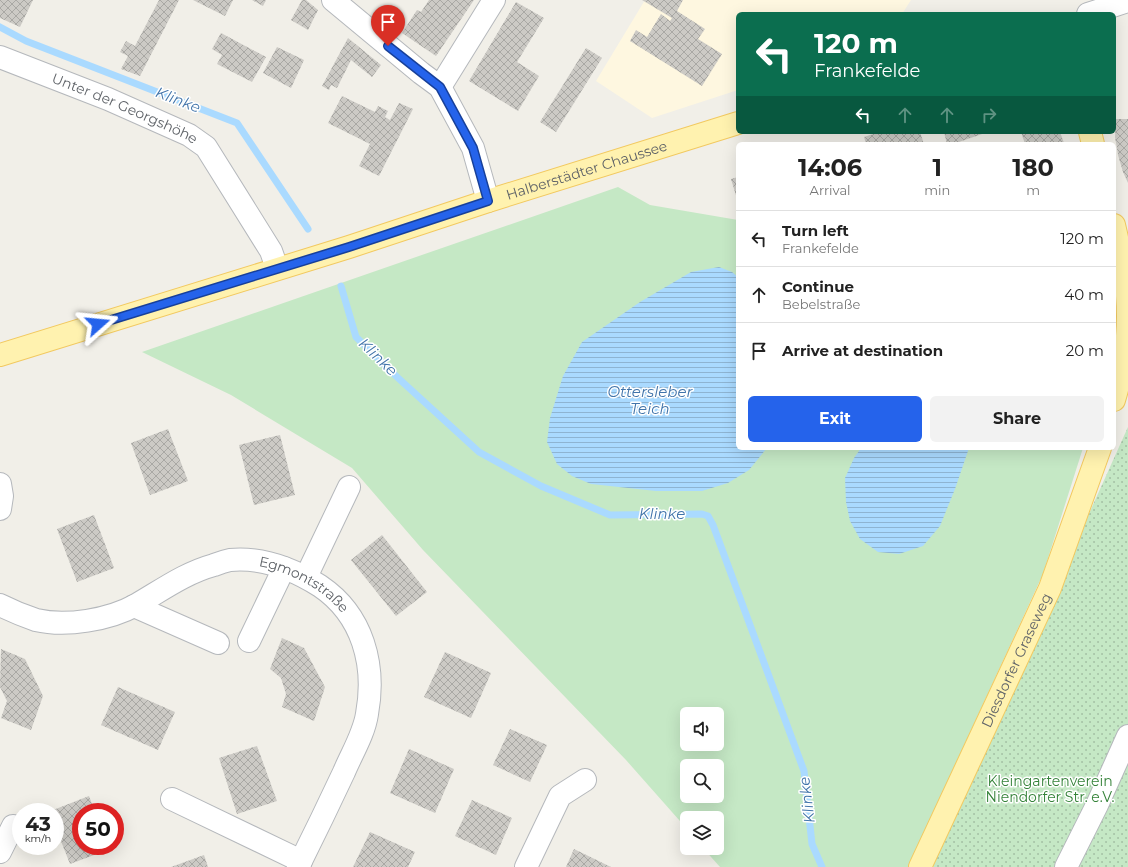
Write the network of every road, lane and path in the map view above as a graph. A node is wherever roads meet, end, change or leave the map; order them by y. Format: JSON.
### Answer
{"nodes":[{"id":1,"x":332,"y":0,"type":"edge"},
{"id":2,"x":494,"y":0,"type":"edge"},
{"id":3,"x":1128,"y":1,"type":"edge"},
{"id":4,"x":1094,"y":12,"type":"edge"},
{"id":5,"x":0,"y":57,"type":"edge"},
{"id":6,"x":440,"y":87,"type":"junction"},
{"id":7,"x":736,"y":124,"type":"edge"},
{"id":8,"x":488,"y":201,"type":"junction"},
{"id":9,"x":1116,"y":225,"type":"edge"},
{"id":10,"x":1128,"y":230,"type":"edge"},
{"id":11,"x":1116,"y":233,"type":"edge"},
{"id":12,"x":277,"y":268,"type":"junction"},
{"id":13,"x":1127,"y":297,"type":"edge"},
{"id":14,"x":0,"y":355,"type":"edge"},
{"id":15,"x":1116,"y":393,"type":"edge"},
{"id":16,"x":1099,"y":450,"type":"edge"},
{"id":17,"x":0,"y":484,"type":"edge"},
{"id":18,"x":349,"y":487,"type":"dead end"},
{"id":19,"x":0,"y":509,"type":"edge"},
{"id":20,"x":284,"y":568,"type":"junction"},
{"id":21,"x":306,"y":577,"type":"junction"},
{"id":22,"x":0,"y":605,"type":"edge"},
{"id":23,"x":134,"y":606,"type":"junction"},
{"id":24,"x":249,"y":642,"type":"dead end"},
{"id":25,"x":218,"y":643,"type":"dead end"},
{"id":26,"x":1128,"y":736,"type":"edge"},
{"id":27,"x":585,"y":780,"type":"dead end"},
{"id":28,"x":172,"y":799,"type":"dead end"},
{"id":29,"x":12,"y":828,"type":"edge"},
{"id":30,"x":0,"y":852,"type":"edge"},
{"id":31,"x":300,"y":864,"type":"edge"},
{"id":32,"x":526,"y":867,"type":"edge"},
{"id":33,"x":920,"y":867,"type":"edge"},
{"id":34,"x":1066,"y":867,"type":"edge"}],
"edges":[{"from":1,"to":6,"type":"street"},
{"from":2,"to":6,"type":"street"},
{"from":3,"to":4,"type":"street"},
{"from":5,"to":12,"type":"street","name":"Unter der Georgshöhe"},
{"from":6,"to":8,"type":"street"},
{"from":7,"to":8,"type":"main road","name":"Halberstädter Chaussee"},
{"from":8,"to":12,"type":"main road","name":"Halberstädter Chaussee"},
{"from":9,"to":10,"type":"street"},
{"from":11,"to":13,"type":"main road"},
{"from":12,"to":14,"type":"main road","name":"Halberstädter Chaussee"},
{"from":13,"to":15,"type":"main road"},
{"from":16,"to":33,"type":"main road","name":"Diesdorfer Graseweg"},
{"from":17,"to":19,"type":"street"},
{"from":18,"to":21,"type":"street"},
{"from":20,"to":21,"type":"street","name":"Egmontstraße"},
{"from":20,"to":23,"type":"street","name":"Egmontstraße"},
{"from":20,"to":24,"type":"street"},
{"from":21,"to":31,"type":"street","name":"Egmontstraße"},
{"from":22,"to":23,"type":"street","name":"Egmontstraße"},
{"from":23,"to":25,"type":"street"},
{"from":26,"to":34,"type":"street"},
{"from":27,"to":32,"type":"street"},
{"from":28,"to":31,"type":"street"},
{"from":29,"to":30,"type":"street"}]}
